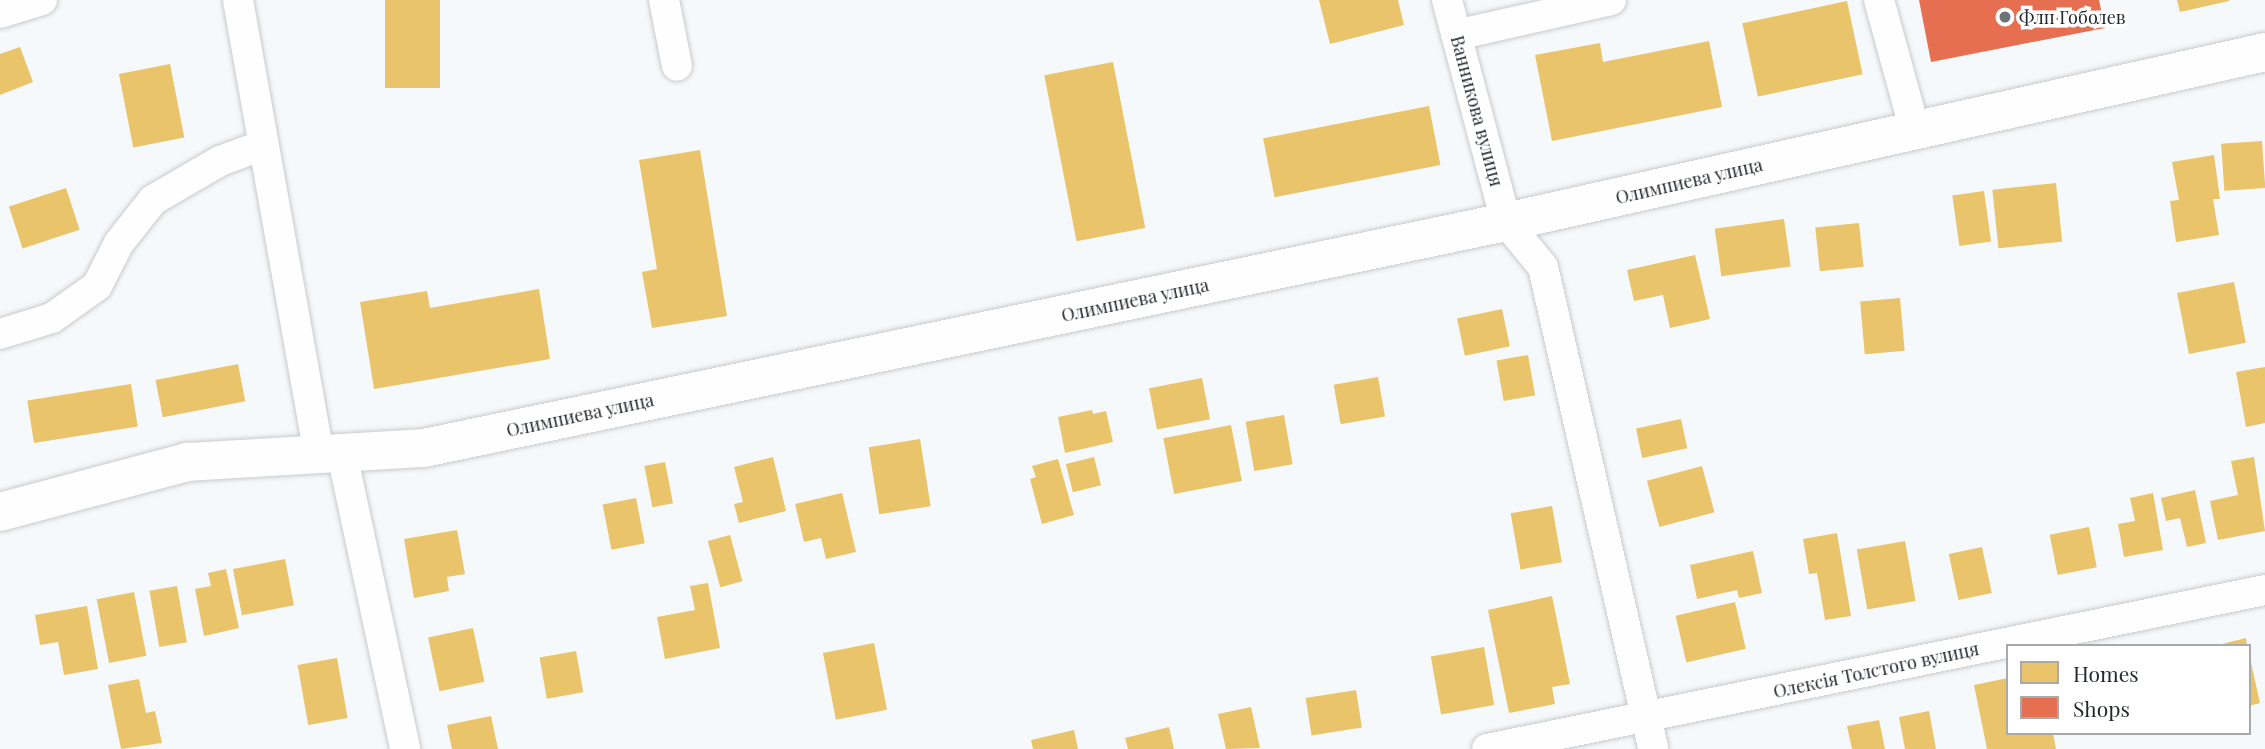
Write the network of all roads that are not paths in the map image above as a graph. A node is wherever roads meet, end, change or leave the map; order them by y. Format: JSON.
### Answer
{"nodes":[{"id":1,"x":42,"y":0,"type":"edge"},
{"id":2,"x":237,"y":0,"type":"edge"},
{"id":3,"x":664,"y":0,"type":"edge"},
{"id":4,"x":1447,"y":0,"type":"edge"},
{"id":5,"x":1611,"y":0,"type":"edge"},
{"id":6,"x":1880,"y":0,"type":"edge"},
{"id":7,"x":0,"y":13,"type":"edge"},
{"id":8,"x":1457,"y":34,"type":"junction"},
{"id":9,"x":2265,"y":52,"type":"edge"},
{"id":10,"x":677,"y":66,"type":"dead end"},
{"id":11,"x":1915,"y":131,"type":"junction"},
{"id":12,"x":263,"y":145,"type":"junction"},
{"id":13,"x":1506,"y":222,"type":"junction"},
{"id":14,"x":0,"y":334,"type":"edge"},
{"id":15,"x":330,"y":454,"type":"junction"},
{"id":16,"x":0,"y":512,"type":"edge"},
{"id":17,"x":2265,"y":590,"type":"edge"},
{"id":18,"x":1646,"y":717,"type":"junction"},
{"id":19,"x":405,"y":749,"type":"edge"},
{"id":20,"x":1487,"y":749,"type":"edge"},
{"id":21,"x":1653,"y":749,"type":"edge"}],
"edges":[{"from":1,"to":7,"type":"street"},
{"from":2,"to":12,"type":"street"},
{"from":3,"to":10,"type":"street"},
{"from":4,"to":8,"type":"street","name":"Ванникова вулиця"},
{"from":5,"to":8,"type":"street"},
{"from":6,"to":11,"type":"street"},
{"from":8,"to":13,"type":"street","name":"Ванникова вулиця"},
{"from":9,"to":11,"type":"main road","name":"Олимпиева улица"},
{"from":11,"to":13,"type":"main road","name":"Олимпиева улица"},
{"from":12,"to":14,"type":"street"},
{"from":12,"to":15,"type":"street"},
{"from":13,"to":15,"type":"main road","name":"Олимпиева улица"},
{"from":13,"to":18,"type":"street"},
{"from":15,"to":16,"type":"main road","name":"Олимпиева улица"},
{"from":15,"to":19,"type":"street"},
{"from":17,"to":18,"type":"street","name":"Олексія Толстого вулиця"},
{"from":18,"to":20,"type":"street","name":"Олексія Толстого вулиця"},
{"from":18,"to":21,"type":"street"}]}
